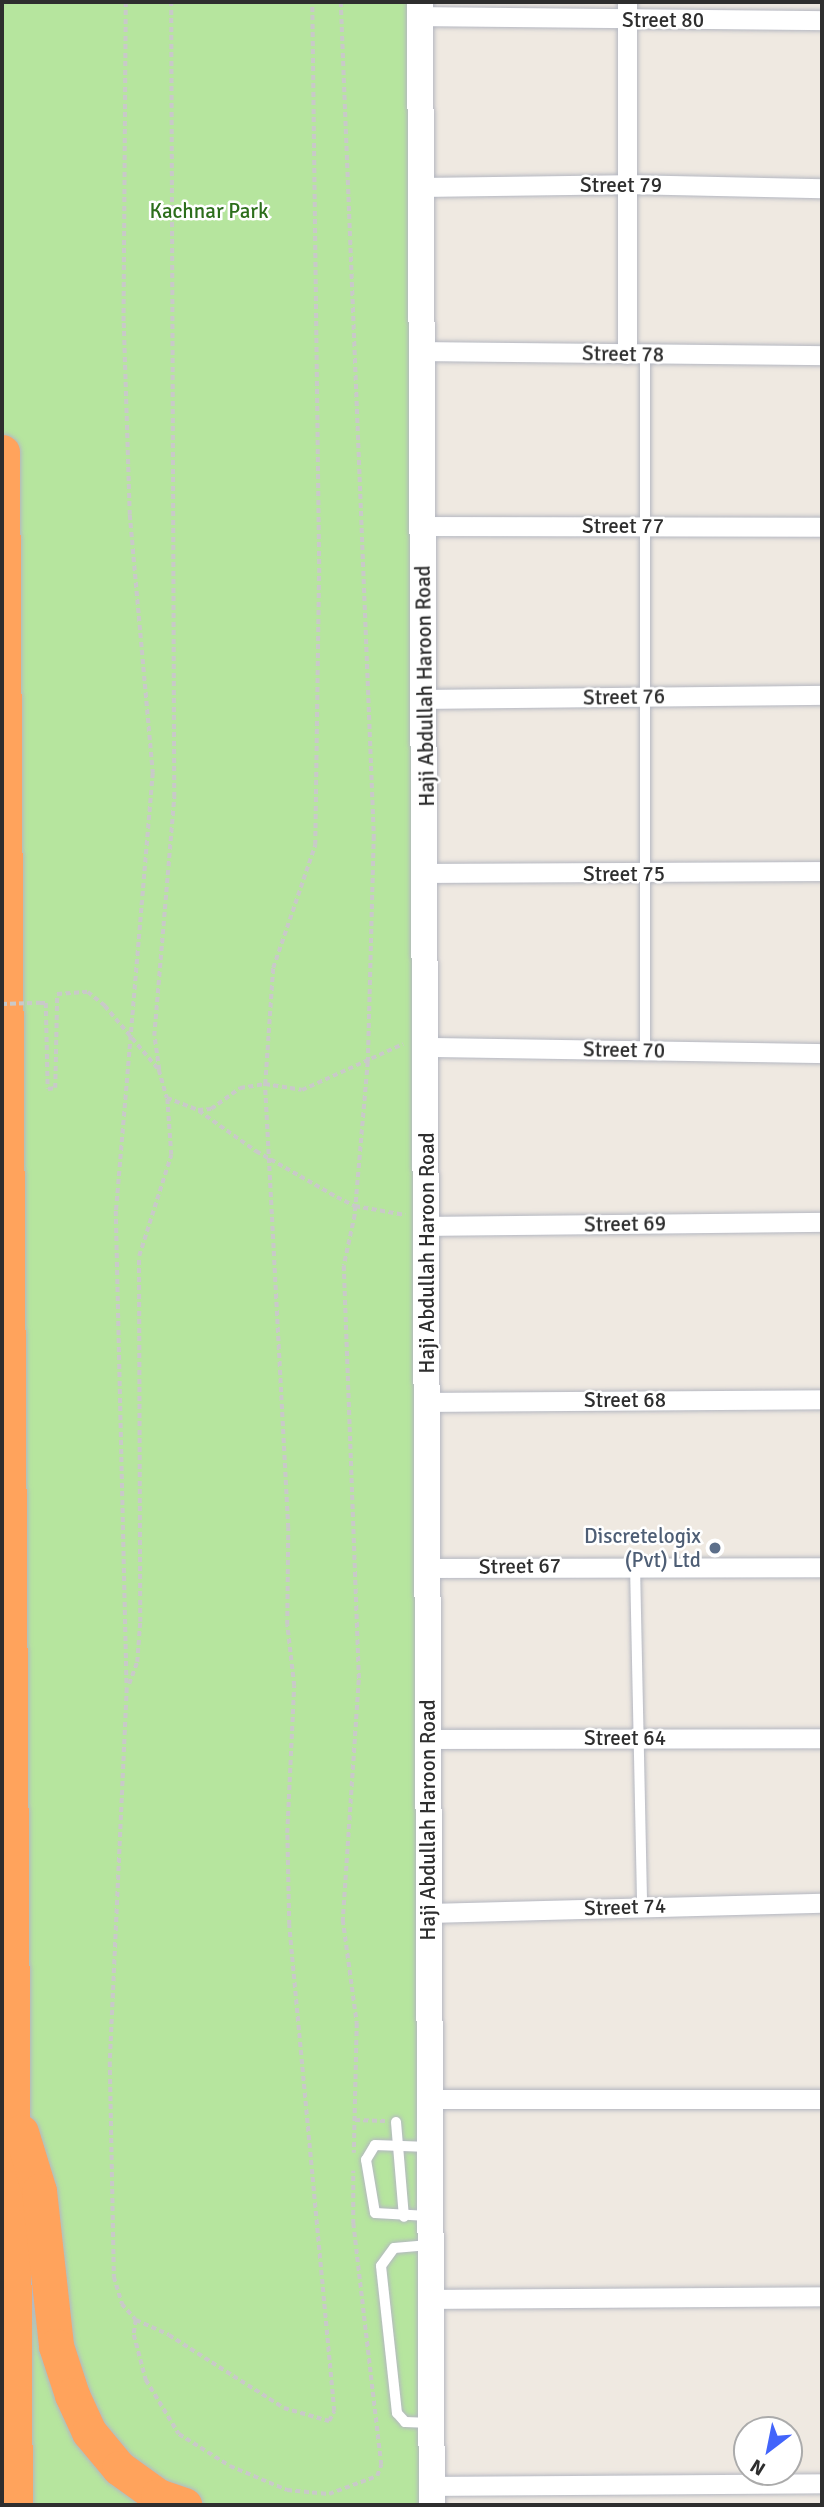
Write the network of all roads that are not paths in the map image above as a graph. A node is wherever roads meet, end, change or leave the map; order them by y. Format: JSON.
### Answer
{"nodes":[{"id":1,"x":420,"y":9,"type":"edge"},
{"id":2,"x":627,"y":11,"type":"edge"},
{"id":3,"x":822,"y":20,"type":"edge"},
{"id":4,"x":624,"y":184,"type":"junction"},
{"id":5,"x":420,"y":187,"type":"junction"},
{"id":6,"x":822,"y":188,"type":"edge"},
{"id":7,"x":424,"y":351,"type":"junction"},
{"id":8,"x":636,"y":355,"type":"junction"},
{"id":9,"x":822,"y":355,"type":"edge"},
{"id":10,"x":2,"y":452,"type":"edge"},
{"id":11,"x":644,"y":525,"type":"junction"},
{"id":12,"x":423,"y":526,"type":"junction"},
{"id":13,"x":822,"y":527,"type":"edge"},
{"id":14,"x":822,"y":695,"type":"edge"},
{"id":15,"x":645,"y":697,"type":"junction"},
{"id":16,"x":426,"y":699,"type":"junction"},
{"id":17,"x":822,"y":871,"type":"edge"},
{"id":18,"x":426,"y":873,"type":"junction"},
{"id":19,"x":646,"y":874,"type":"junction"},
{"id":20,"x":427,"y":1046,"type":"junction"},
{"id":21,"x":645,"y":1050,"type":"junction"},
{"id":22,"x":822,"y":1053,"type":"edge"},
{"id":23,"x":428,"y":1223,"type":"junction"},
{"id":24,"x":822,"y":1223,"type":"edge"},
{"id":25,"x":822,"y":1399,"type":"edge"},
{"id":26,"x":427,"y":1402,"type":"junction"},
{"id":27,"x":635,"y":1564,"type":"junction"},
{"id":28,"x":822,"y":1567,"type":"edge"},
{"id":29,"x":427,"y":1568,"type":"junction"},
{"id":30,"x":638,"y":1737,"type":"junction"},
{"id":31,"x":822,"y":1738,"type":"edge"},
{"id":32,"x":428,"y":1739,"type":"junction"},
{"id":33,"x":822,"y":1903,"type":"edge"},
{"id":34,"x":642,"y":1906,"type":"junction"},
{"id":35,"x":428,"y":1913,"type":"junction"},
{"id":36,"x":9,"y":2092,"type":"junction"},
{"id":37,"x":428,"y":2099,"type":"junction"},
{"id":38,"x":822,"y":2099,"type":"edge"},
{"id":39,"x":396,"y":2122,"type":"road end"},
{"id":40,"x":398,"y":2144,"type":"junction"},
{"id":41,"x":429,"y":2147,"type":"junction"},
{"id":42,"x":417,"y":2216,"type":"junction"},
{"id":43,"x":430,"y":2245,"type":"junction"},
{"id":44,"x":822,"y":2296,"type":"edge"},
{"id":45,"x":430,"y":2299,"type":"junction"},
{"id":46,"x":431,"y":2423,"type":"junction"},
{"id":47,"x":822,"y":2483,"type":"edge"},
{"id":48,"x":432,"y":2496,"type":"edge"},
{"id":49,"x":15,"y":2505,"type":"edge"},
{"id":50,"x":184,"y":2505,"type":"edge"}],
"edges":[{"from":1,"to":2,"type":"street","name":"Street 80"},
{"from":1,"to":5,"type":"street","name":"Haji Abdullah Haroon Road"},
{"from":2,"to":3,"type":"street","name":"Street 80"},
{"from":2,"to":4,"type":"street"},
{"from":4,"to":5,"type":"street","name":"Street 79"},
{"from":4,"to":6,"type":"street","name":"Street 79"},
{"from":4,"to":8,"type":"street"},
{"from":5,"to":7,"type":"street","name":"Haji Abdullah Haroon Road"},
{"from":7,"to":8,"type":"street","name":"Street 78"},
{"from":7,"to":12,"type":"street","name":"Haji Abdullah Haroon Road"},
{"from":8,"to":9,"type":"street","name":"Street 78"},
{"from":8,"to":11,"type":"lane"},
{"from":10,"to":36,"type":"highway"},
{"from":11,"to":12,"type":"street","name":"Street 77"},
{"from":11,"to":13,"type":"street","name":"Street 77"},
{"from":11,"to":15,"type":"lane"},
{"from":12,"to":16,"type":"street","name":"Haji Abdullah Haroon Road"},
{"from":14,"to":15,"type":"street","name":"Street 76"},
{"from":15,"to":16,"type":"street","name":"Street 76"},
{"from":15,"to":19,"type":"lane"},
{"from":16,"to":18,"type":"street","name":"Haji Abdullah Haroon Road"},
{"from":17,"to":19,"type":"street","name":"Street 75"},
{"from":18,"to":19,"type":"street","name":"Street 75"},
{"from":18,"to":20,"type":"street","name":"Haji Abdullah Haroon Road"},
{"from":19,"to":21,"type":"lane"},
{"from":20,"to":21,"type":"street","name":"Street 70"},
{"from":20,"to":23,"type":"street","name":"Haji Abdullah Haroon Road"},
{"from":21,"to":22,"type":"street","name":"Street 70"},
{"from":23,"to":24,"type":"street","name":"Street 69"},
{"from":23,"to":26,"type":"street","name":"Haji Abdullah Haroon Road"},
{"from":25,"to":26,"type":"street","name":"Street 68"},
{"from":26,"to":29,"type":"street","name":"Haji Abdullah Haroon Road"},
{"from":27,"to":28,"type":"street","name":"Street 67"},
{"from":27,"to":29,"type":"street","name":"Street 67"},
{"from":27,"to":30,"type":"lane"},
{"from":29,"to":32,"type":"street","name":"Haji Abdullah Haroon Road"},
{"from":30,"to":31,"type":"street","name":"Street 64"},
{"from":30,"to":32,"type":"street","name":"Street 64"},
{"from":30,"to":34,"type":"lane"},
{"from":32,"to":35,"type":"street","name":"Haji Abdullah Haroon Road"},
{"from":33,"to":34,"type":"street","name":"Street 74"},
{"from":34,"to":35,"type":"street","name":"Street 74"},
{"from":35,"to":37,"type":"street","name":"Haji Abdullah Haroon Road"},
{"from":36,"to":49,"type":"highway"},
{"from":36,"to":50,"type":"highway"},
{"from":37,"to":38,"type":"street"},
{"from":37,"to":41,"type":"street","name":"Haji Abdullah Haroon Road"},
{"from":39,"to":40,"type":"lane"},
{"from":40,"to":41,"type":"lane"},
{"from":40,"to":42,"type":"lane"},
{"from":40,"to":42,"type":"lane"},
{"from":41,"to":42,"type":"street","name":"Haji Abdullah Haroon Road"},
{"from":42,"to":43,"type":"street","name":"Haji Abdullah Haroon Road"},
{"from":43,"to":45,"type":"street","name":"Haji Abdullah Haroon Road"},
{"from":43,"to":46,"type":"lane"},
{"from":44,"to":45,"type":"street"},
{"from":45,"to":46,"type":"street","name":"Haji Abdullah Haroon Road"},
{"from":46,"to":48,"type":"street","name":"Haji Abdullah Haroon Road"},
{"from":47,"to":48,"type":"street"}]}
